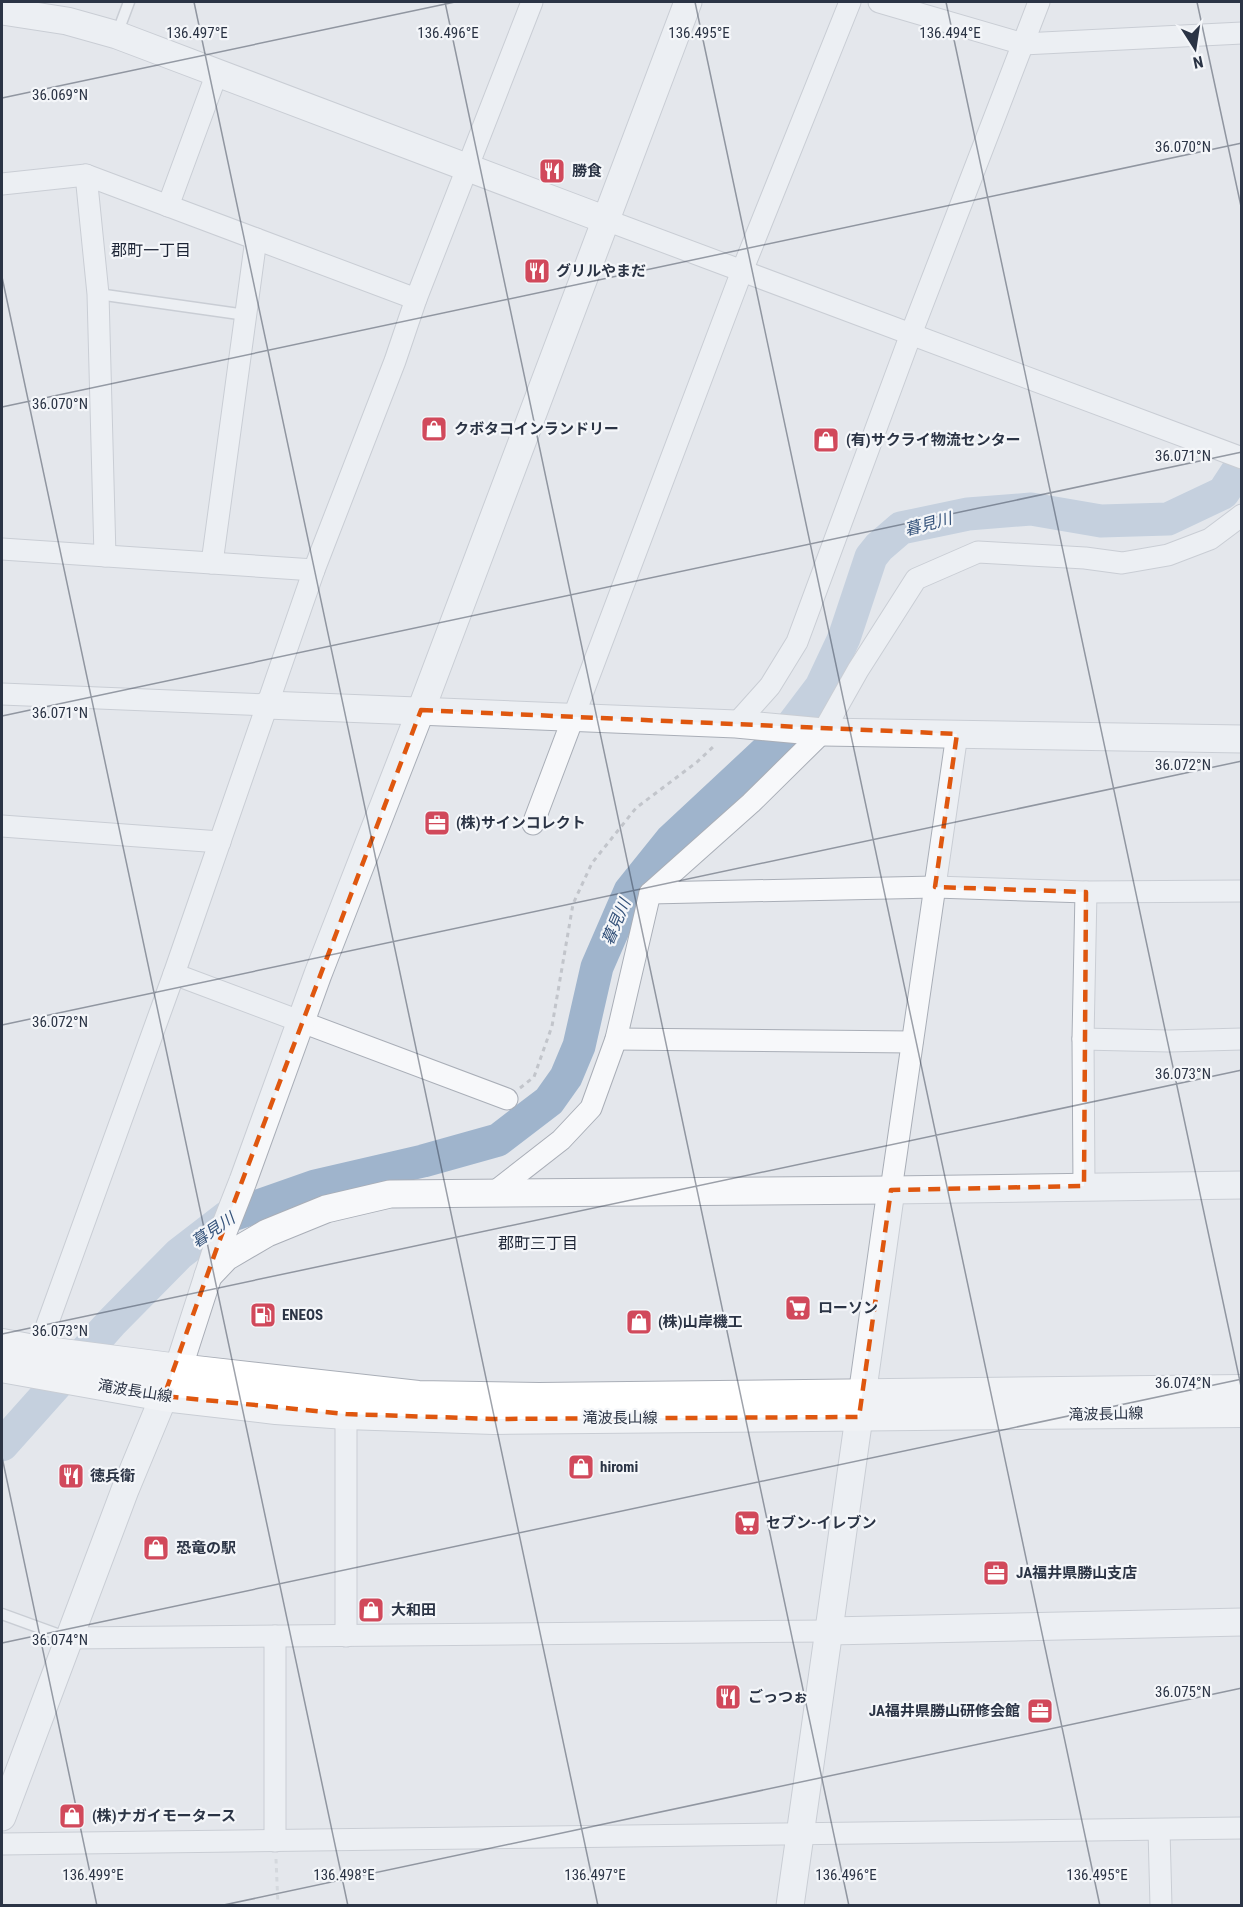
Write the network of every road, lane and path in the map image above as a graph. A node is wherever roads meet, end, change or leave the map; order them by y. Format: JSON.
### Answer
{"nodes":[{"id":1,"x":129,"y":2,"type":"edge"},
{"id":2,"x":532,"y":2,"type":"edge"},
{"id":3,"x":688,"y":2,"type":"edge"},
{"id":4,"x":850,"y":2,"type":"edge"},
{"id":5,"x":879,"y":2,"type":"edge"},
{"id":6,"x":1039,"y":2,"type":"edge"},
{"id":7,"x":2,"y":11,"type":"edge"},
{"id":8,"x":1242,"y":33,"type":"edge"},
{"id":9,"x":117,"y":35,"type":"junction"},
{"id":10,"x":1023,"y":44,"type":"junction"},
{"id":11,"x":218,"y":73,"type":"junction"},
{"id":12,"x":468,"y":168,"type":"junction"},
{"id":13,"x":86,"y":175,"type":"junction"},
{"id":14,"x":2,"y":184,"type":"edge"},
{"id":15,"x":168,"y":206,"type":"junction"},
{"id":16,"x":606,"y":220,"type":"junction"},
{"id":17,"x":256,"y":239,"type":"junction"},
{"id":18,"x":742,"y":271,"type":"junction"},
{"id":19,"x":98,"y":294,"type":"junction"},
{"id":20,"x":416,"y":299,"type":"junction"},
{"id":21,"x":246,"y":315,"type":"junction"},
{"id":22,"x":911,"y":334,"type":"junction"},
{"id":23,"x":1242,"y":458,"type":"edge"},
{"id":24,"x":1242,"y":515,"type":"edge"},
{"id":25,"x":2,"y":549,"type":"edge"},
{"id":26,"x":105,"y":556,"type":"junction"},
{"id":27,"x":212,"y":563,"type":"junction"},
{"id":28,"x":314,"y":570,"type":"junction"},
{"id":29,"x":2,"y":693,"type":"edge"},
{"id":30,"x":267,"y":705,"type":"junction"},
{"id":31,"x":421,"y":710,"type":"junction"},
{"id":32,"x":573,"y":717,"type":"junction"},
{"id":33,"x":741,"y":724,"type":"junction"},
{"id":34,"x":823,"y":732,"type":"junction"},
{"id":35,"x":957,"y":734,"type":"junction"},
{"id":36,"x":1242,"y":739,"type":"edge"},
{"id":37,"x":2,"y":821,"type":"edge"},
{"id":38,"x":533,"y":824,"type":"dead end"},
{"id":39,"x":2,"y":826,"type":"edge"},
{"id":40,"x":220,"y":842,"type":"junction"},
{"id":41,"x":935,"y":887,"type":"junction"},
{"id":42,"x":1242,"y":891,"type":"edge"},
{"id":43,"x":1086,"y":892,"type":"junction"},
{"id":44,"x":650,"y":893,"type":"junction"},
{"id":45,"x":174,"y":974,"type":"junction"},
{"id":46,"x":301,"y":1022,"type":"junction"},
{"id":47,"x":616,"y":1039,"type":"junction"},
{"id":48,"x":1083,"y":1039,"type":"junction"},
{"id":49,"x":1242,"y":1039,"type":"edge"},
{"id":50,"x":912,"y":1042,"type":"junction"},
{"id":51,"x":507,"y":1099,"type":"joint"},
{"id":52,"x":1242,"y":1185,"type":"edge"},
{"id":53,"x":1084,"y":1186,"type":"junction"},
{"id":54,"x":891,"y":1191,"type":"junction"},
{"id":55,"x":493,"y":1193,"type":"junction"},
{"id":56,"x":207,"y":1277,"type":"junction"},
{"id":57,"x":2,"y":1344,"type":"edge"},
{"id":58,"x":39,"y":1359,"type":"junction"},
{"id":59,"x":2,"y":1367,"type":"edge"},
{"id":60,"x":178,"y":1369,"type":"junction"},
{"id":61,"x":1242,"y":1390,"type":"edge"},
{"id":62,"x":164,"y":1396,"type":"junction"},
{"id":63,"x":861,"y":1405,"type":"junction"},
{"id":64,"x":1242,"y":1413,"type":"edge"},
{"id":65,"x":346,"y":1414,"type":"junction"},
{"id":66,"x":2,"y":1614,"type":"edge"},
{"id":67,"x":1242,"y":1622,"type":"edge"},
{"id":68,"x":829,"y":1631,"type":"junction"},
{"id":69,"x":274,"y":1636,"type":"junction"},
{"id":70,"x":346,"y":1636,"type":"junction"},
{"id":71,"x":69,"y":1638,"type":"junction"},
{"id":72,"x":2,"y":1817,"type":"edge"},
{"id":73,"x":1242,"y":1828,"type":"edge"},
{"id":74,"x":1159,"y":1830,"type":"junction"},
{"id":75,"x":800,"y":1835,"type":"junction"},
{"id":76,"x":275,"y":1841,"type":"junction"},
{"id":77,"x":2,"y":1844,"type":"edge"},
{"id":78,"x":278,"y":1905,"type":"edge"},
{"id":79,"x":790,"y":1905,"type":"edge"},
{"id":80,"x":1161,"y":1905,"type":"edge"}],
"edges":[{"from":1,"to":9,"type":"lane"},
{"from":2,"to":12,"type":"street"},
{"from":3,"to":16,"type":"street"},
{"from":4,"to":18,"type":"street"},
{"from":5,"to":10,"type":"street"},
{"from":6,"to":10,"type":"street"},
{"from":7,"to":9,"type":"street"},
{"from":8,"to":10,"type":"street"},
{"from":9,"to":11,"type":"street"},
{"from":10,"to":22,"type":"street"},
{"from":11,"to":12,"type":"street"},
{"from":11,"to":15,"type":"street"},
{"from":12,"to":16,"type":"street"},
{"from":12,"to":20,"type":"street"},
{"from":13,"to":14,"type":"street"},
{"from":13,"to":15,"type":"street"},
{"from":13,"to":19,"type":"street"},
{"from":15,"to":17,"type":"street"},
{"from":16,"to":18,"type":"street"},
{"from":16,"to":31,"type":"street"},
{"from":17,"to":20,"type":"street"},
{"from":17,"to":21,"type":"street"},
{"from":18,"to":22,"type":"street"},
{"from":18,"to":32,"type":"street"},
{"from":19,"to":21,"type":"lane"},
{"from":19,"to":26,"type":"street"},
{"from":20,"to":28,"type":"street"},
{"from":21,"to":27,"type":"street"},
{"from":22,"to":23,"type":"street"},
{"from":22,"to":33,"type":"street"},
{"from":24,"to":34,"type":"street"},
{"from":25,"to":26,"type":"street"},
{"from":26,"to":27,"type":"street"},
{"from":27,"to":28,"type":"street"},
{"from":28,"to":30,"type":"street"},
{"from":29,"to":30,"type":"street"},
{"from":30,"to":31,"type":"street"},
{"from":30,"to":40,"type":"street"},
{"from":31,"to":32,"type":"street"},
{"from":31,"to":46,"type":"street"},
{"from":32,"to":33,"type":"street"},
{"from":32,"to":38,"type":"street"},
{"from":33,"to":34,"type":"street"},
{"from":33,"to":51,"type":"path"},
{"from":34,"to":35,"type":"street"},
{"from":34,"to":44,"type":"street"},
{"from":35,"to":36,"type":"street"},
{"from":35,"to":41,"type":"street"},
{"from":37,"to":39,"type":"street"},
{"from":39,"to":40,"type":"street"},
{"from":40,"to":45,"type":"street"},
{"from":41,"to":43,"type":"street"},
{"from":41,"to":44,"type":"street"},
{"from":41,"to":50,"type":"street"},
{"from":42,"to":43,"type":"street"},
{"from":43,"to":48,"type":"street"},
{"from":44,"to":47,"type":"street"},
{"from":45,"to":46,"type":"street"},
{"from":45,"to":58,"type":"street"},
{"from":46,"to":51,"type":"street"},
{"from":46,"to":56,"type":"street"},
{"from":47,"to":50,"type":"street"},
{"from":47,"to":55,"type":"street"},
{"from":48,"to":49,"type":"street"},
{"from":48,"to":53,"type":"street"},
{"from":50,"to":54,"type":"street"},
{"from":52,"to":53,"type":"street"},
{"from":53,"to":54,"type":"street"},
{"from":54,"to":55,"type":"street"},
{"from":54,"to":63,"type":"street"},
{"from":55,"to":56,"type":"street"},
{"from":56,"to":60,"type":"street"},
{"from":57,"to":58,"type":"main road","name":"滝波長山線"},
{"from":58,"to":59,"type":"main road","name":"滝波長山線"},
{"from":58,"to":60,"type":"main road","name":"滝波長山線"},
{"from":58,"to":62,"type":"main road","name":"滝波長山線"},
{"from":60,"to":62,"type":"street"},
{"from":60,"to":63,"type":"main road","name":"滝波長山線"},
{"from":61,"to":63,"type":"main road","name":"滝波長山線"},
{"from":62,"to":65,"type":"main road","name":"滝波長山線"},
{"from":62,"to":71,"type":"street"},
{"from":63,"to":64,"type":"main road","name":"滝波長山線"},
{"from":63,"to":65,"type":"main road","name":"滝波長山線"},
{"from":63,"to":68,"type":"street"},
{"from":65,"to":70,"type":"street"},
{"from":66,"to":71,"type":"lane"},
{"from":67,"to":68,"type":"street"},
{"from":68,"to":70,"type":"street"},
{"from":68,"to":75,"type":"street"},
{"from":69,"to":70,"type":"street"},
{"from":69,"to":71,"type":"street"},
{"from":69,"to":76,"type":"street"},
{"from":71,"to":72,"type":"street"},
{"from":73,"to":74,"type":"street"},
{"from":74,"to":75,"type":"street"},
{"from":74,"to":80,"type":"street"},
{"from":75,"to":76,"type":"street"},
{"from":75,"to":79,"type":"street"},
{"from":76,"to":77,"type":"street"},
{"from":76,"to":78,"type":"path"}]}
